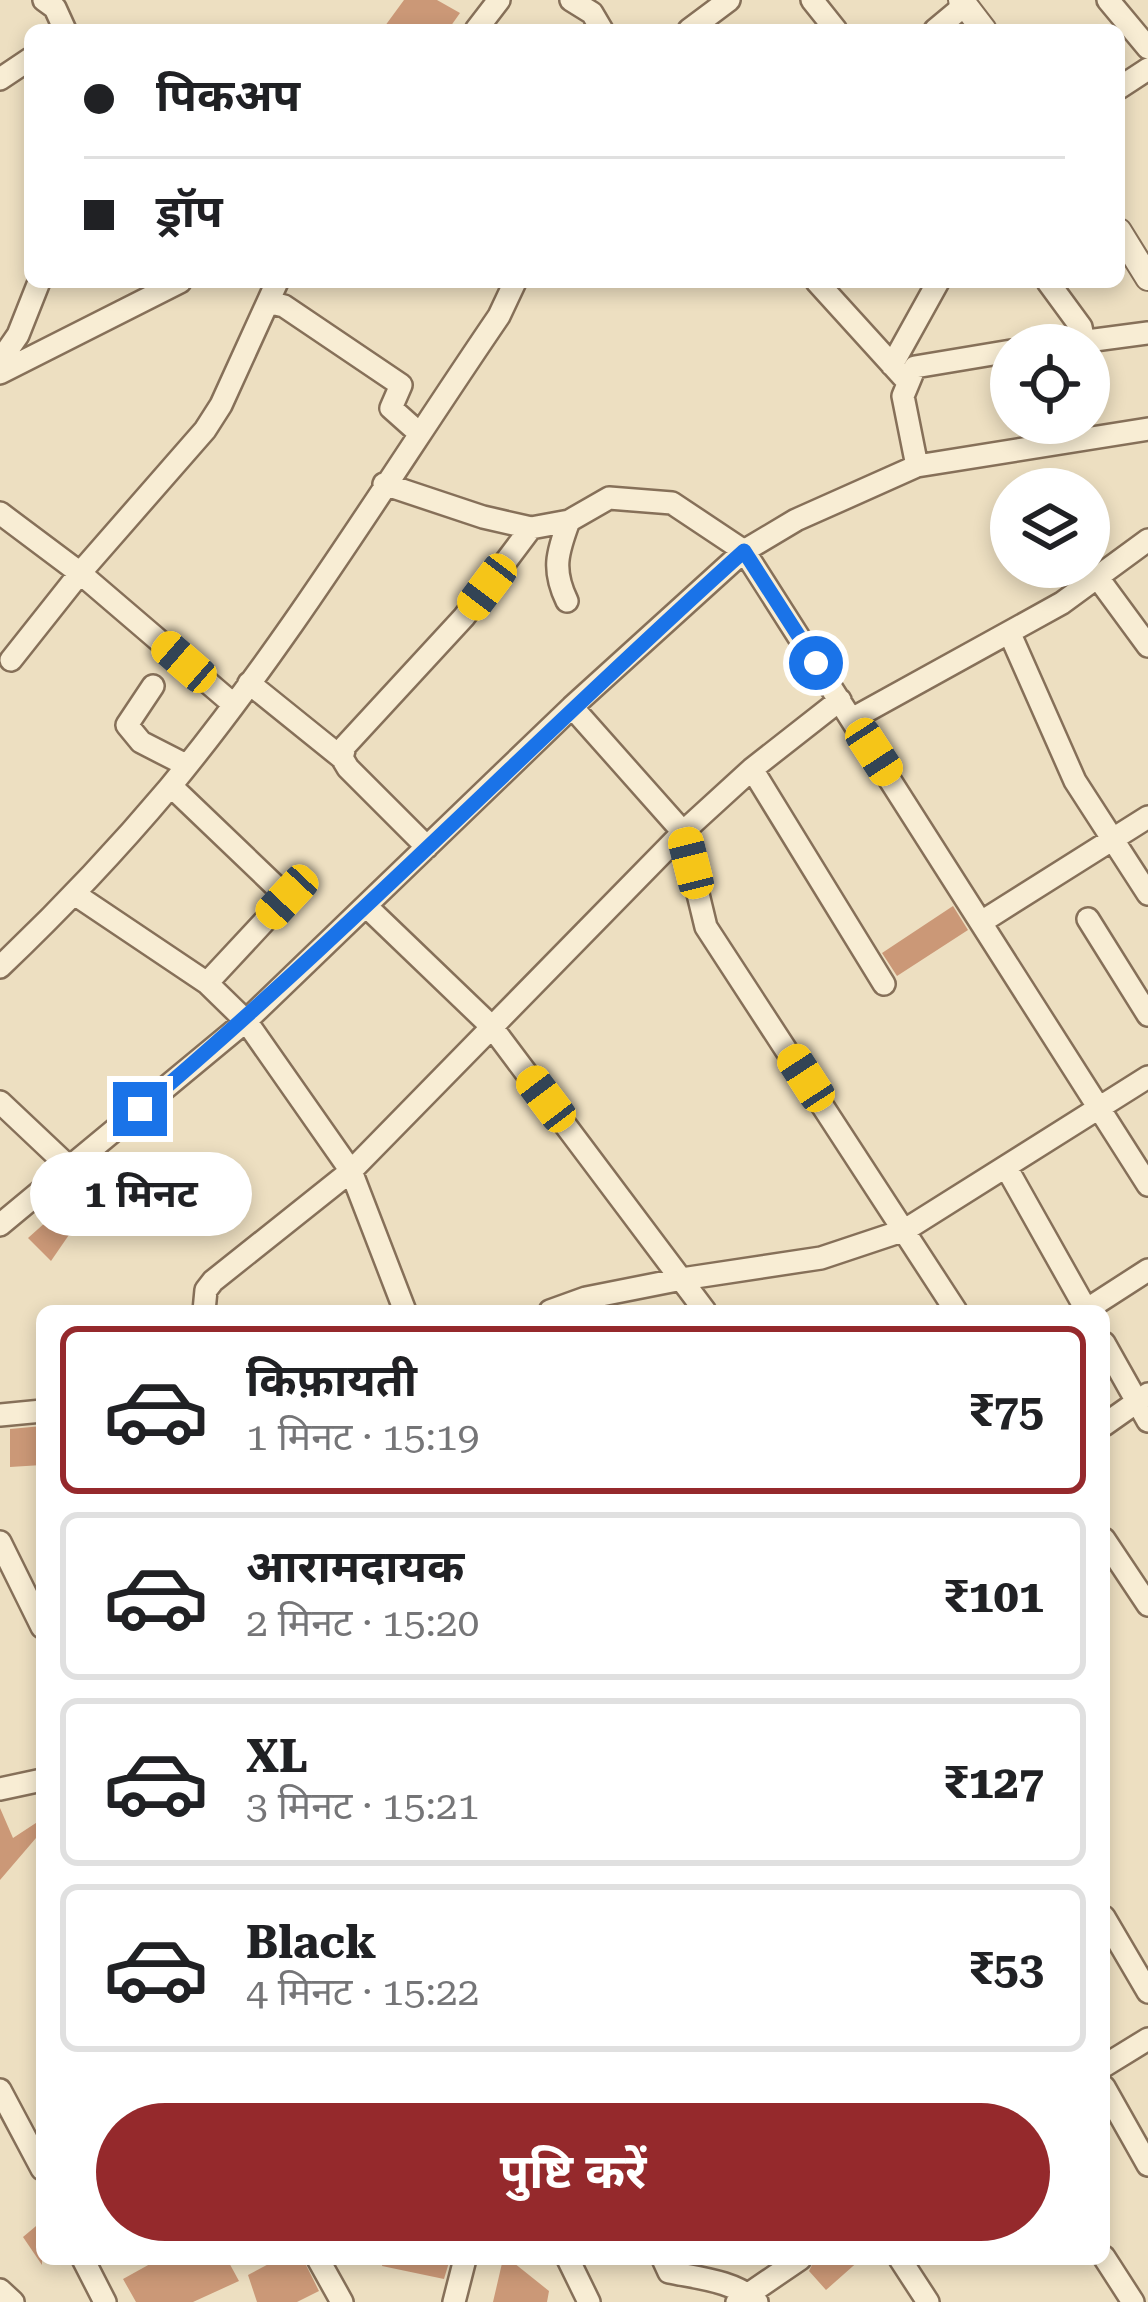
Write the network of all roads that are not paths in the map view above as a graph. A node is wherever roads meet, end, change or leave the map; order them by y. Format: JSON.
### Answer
{"nodes":[{"id":1,"x":44,"y":0,"type":"edge"},
{"id":2,"x":499,"y":0,"type":"edge"},
{"id":3,"x":571,"y":0,"type":"edge"},
{"id":4,"x":729,"y":0,"type":"edge"},
{"id":5,"x":812,"y":0,"type":"edge"},
{"id":6,"x":1108,"y":0,"type":"edge"},
{"id":7,"x":963,"y":3,"type":"edge"},
{"id":8,"x":598,"y":14,"type":"edge"},
{"id":9,"x":62,"y":24,"type":"edge"},
{"id":10,"x":481,"y":24,"type":"edge"},
{"id":11,"x":697,"y":24,"type":"edge"},
{"id":12,"x":831,"y":24,"type":"edge"},
{"id":13,"x":941,"y":24,"type":"edge"},
{"id":14,"x":1148,"y":48,"type":"edge"},
{"id":15,"x":1125,"y":241,"type":"edge"},
{"id":16,"x":1148,"y":278,"type":"edge"},
{"id":17,"x":37,"y":288,"type":"edge"},
{"id":18,"x":168,"y":288,"type":"edge"},
{"id":19,"x":512,"y":288,"type":"edge"},
{"id":20,"x":822,"y":288,"type":"edge"},
{"id":21,"x":935,"y":288,"type":"edge"},
{"id":22,"x":1052,"y":288,"type":"edge"},
{"id":23,"x":272,"y":292,"type":"edge"},
{"id":24,"x":1079,"y":324,"type":"edge"},
{"id":25,"x":1148,"y":333,"type":"edge"},
{"id":26,"x":1110,"y":338,"type":"edge"},
{"id":27,"x":990,"y":354,"type":"edge"},
{"id":28,"x":0,"y":361,"type":"edge"},
{"id":29,"x":899,"y":372,"type":"junction"},
{"id":30,"x":0,"y":373,"type":"edge"},
{"id":31,"x":1148,"y":429,"type":"edge"},
{"id":32,"x":419,"y":433,"type":"junction"},
{"id":33,"x":917,"y":466,"type":"junction"},
{"id":34,"x":384,"y":484,"type":"junction"},
{"id":35,"x":0,"y":513,"type":"edge"},
{"id":36,"x":568,"y":521,"type":"junction"},
{"id":37,"x":531,"y":528,"type":"junction"},
{"id":38,"x":1148,"y":540,"type":"edge"},
{"id":39,"x":744,"y":551,"type":"junction"},
{"id":40,"x":1110,"y":569,"type":"edge"},
{"id":41,"x":80,"y":573,"type":"junction"},
{"id":42,"x":1082,"y":588,"type":"edge"},
{"id":43,"x":1105,"y":588,"type":"edge"},
{"id":44,"x":568,"y":601,"type":"dead end"},
{"id":45,"x":1010,"y":634,"type":"junction"},
{"id":46,"x":1148,"y":646,"type":"edge"},
{"id":47,"x":11,"y":660,"type":"dead end"},
{"id":48,"x":249,"y":683,"type":"junction"},
{"id":49,"x":153,"y":686,"type":"dead end"},
{"id":50,"x":233,"y":704,"type":"junction"},
{"id":51,"x":572,"y":707,"type":"junction"},
{"id":52,"x":846,"y":709,"type":"junction"},
{"id":53,"x":342,"y":758,"type":"junction"},
{"id":54,"x":186,"y":765,"type":"junction"},
{"id":55,"x":752,"y":769,"type":"junction"},
{"id":56,"x":171,"y":786,"type":"junction"},
{"id":57,"x":1148,"y":817,"type":"edge"},
{"id":58,"x":683,"y":832,"type":"junction"},
{"id":59,"x":1113,"y":839,"type":"junction"},
{"id":60,"x":427,"y":847,"type":"junction"},
{"id":61,"x":1148,"y":894,"type":"edge"},
{"id":62,"x":76,"y":895,"type":"junction"},
{"id":63,"x":366,"y":906,"type":"junction"},
{"id":64,"x":1088,"y":919,"type":"dead end"},
{"id":65,"x":983,"y":921,"type":"junction"},
{"id":66,"x":0,"y":967,"type":"edge"},
{"id":67,"x":208,"y":983,"type":"junction"},
{"id":68,"x":884,"y":984,"type":"dead end"},
{"id":69,"x":1148,"y":1015,"type":"edge"},
{"id":70,"x":246,"y":1021,"type":"junction"},
{"id":71,"x":491,"y":1026,"type":"junction"},
{"id":72,"x":1148,"y":1077,"type":"edge"},
{"id":73,"x":0,"y":1102,"type":"edge"},
{"id":74,"x":1098,"y":1110,"type":"junction"},
{"id":75,"x":1006,"y":1167,"type":"junction"},
{"id":76,"x":70,"y":1168,"type":"junction"},
{"id":77,"x":351,"y":1171,"type":"junction"},
{"id":78,"x":1148,"y":1185,"type":"edge"},
{"id":79,"x":0,"y":1225,"type":"edge"},
{"id":80,"x":905,"y":1230,"type":"junction"},
{"id":81,"x":1148,"y":1270,"type":"edge"},
{"id":82,"x":682,"y":1280,"type":"junction"},
{"id":83,"x":205,"y":1305,"type":"edge"},
{"id":84,"x":403,"y":1305,"type":"edge"},
{"id":85,"x":567,"y":1305,"type":"edge"},
{"id":86,"x":701,"y":1305,"type":"edge"},
{"id":87,"x":952,"y":1305,"type":"edge"},
{"id":88,"x":1083,"y":1305,"type":"edge"},
{"id":89,"x":1094,"y":1305,"type":"edge"},
{"id":90,"x":1110,"y":1352,"type":"edge"},
{"id":91,"x":1144,"y":1406,"type":"edge"},
{"id":92,"x":36,"y":1412,"type":"edge"},
{"id":93,"x":0,"y":1415,"type":"edge"},
{"id":94,"x":1110,"y":1422,"type":"edge"},
{"id":95,"x":0,"y":1541,"type":"edge"},
{"id":96,"x":1114,"y":1574,"type":"edge"},
{"id":97,"x":1148,"y":1605,"type":"edge"},
{"id":98,"x":36,"y":1615,"type":"edge"},
{"id":99,"x":36,"y":1781,"type":"edge"},
{"id":100,"x":0,"y":1789,"type":"edge"},
{"id":101,"x":1110,"y":1927,"type":"edge"},
{"id":102,"x":1148,"y":1992,"type":"edge"},
{"id":103,"x":1148,"y":2039,"type":"edge"},
{"id":104,"x":1110,"y":2062,"type":"edge"},
{"id":105,"x":0,"y":2090,"type":"edge"},
{"id":106,"x":1110,"y":2098,"type":"edge"},
{"id":107,"x":36,"y":2157,"type":"edge"},
{"id":108,"x":1148,"y":2164,"type":"edge"},
{"id":109,"x":86,"y":2265,"type":"edge"},
{"id":110,"x":321,"y":2265,"type":"edge"},
{"id":111,"x":463,"y":2265,"type":"edge"},
{"id":112,"x":570,"y":2265,"type":"edge"},
{"id":113,"x":666,"y":2265,"type":"edge"},
{"id":114,"x":792,"y":2265,"type":"edge"},
{"id":115,"x":904,"y":2265,"type":"edge"},
{"id":116,"x":1109,"y":2265,"type":"edge"},
{"id":117,"x":0,"y":2290,"type":"edge"},
{"id":118,"x":582,"y":2296,"type":"edge"},
{"id":119,"x":747,"y":2299,"type":"edge"},
{"id":120,"x":14,"y":2302,"type":"edge"},
{"id":121,"x":105,"y":2302,"type":"edge"},
{"id":122,"x":342,"y":2302,"type":"edge"},
{"id":123,"x":454,"y":2302,"type":"edge"},
{"id":124,"x":928,"y":2302,"type":"edge"},
{"id":125,"x":1133,"y":2302,"type":"edge"}],
"edges":[{"from":1,"to":9,"type":"street"},
{"from":2,"to":10,"type":"street"},
{"from":3,"to":8,"type":"street"},
{"from":4,"to":11,"type":"street"},
{"from":5,"to":12,"type":"street"},
{"from":6,"to":14,"type":"street"},
{"from":7,"to":13,"type":"street"},
{"from":15,"to":16,"type":"street"},
{"from":17,"to":28,"type":"street"},
{"from":18,"to":30,"type":"street"},
{"from":19,"to":32,"type":"street"},
{"from":20,"to":29,"type":"street"},
{"from":21,"to":29,"type":"street"},
{"from":22,"to":24,"type":"street"},
{"from":23,"to":32,"type":"street"},
{"from":23,"to":41,"type":"street"},
{"from":25,"to":26,"type":"street"},
{"from":27,"to":29,"type":"street"},
{"from":29,"to":33,"type":"street"},
{"from":31,"to":33,"type":"street"},
{"from":32,"to":34,"type":"street"},
{"from":33,"to":39,"type":"street"},
{"from":34,"to":37,"type":"street"},
{"from":34,"to":48,"type":"street"},
{"from":35,"to":41,"type":"street"},
{"from":36,"to":37,"type":"street"},
{"from":36,"to":39,"type":"street"},
{"from":36,"to":44,"type":"street"},
{"from":37,"to":53,"type":"street"},
{"from":38,"to":40,"type":"street"},
{"from":39,"to":51,"type":"street"},
{"from":39,"to":52,"type":"street"},
{"from":41,"to":47,"type":"street"},
{"from":41,"to":50,"type":"street"},
{"from":42,"to":45,"type":"street"},
{"from":43,"to":46,"type":"street"},
{"from":45,"to":52,"type":"street"},
{"from":45,"to":59,"type":"street"},
{"from":48,"to":50,"type":"street"},
{"from":48,"to":53,"type":"street"},
{"from":49,"to":54,"type":"street"},
{"from":50,"to":54,"type":"street"},
{"from":51,"to":58,"type":"street"},
{"from":51,"to":60,"type":"street"},
{"from":52,"to":55,"type":"street"},
{"from":52,"to":65,"type":"street"},
{"from":53,"to":60,"type":"street"},
{"from":54,"to":56,"type":"street"},
{"from":55,"to":58,"type":"street"},
{"from":55,"to":68,"type":"street"},
{"from":56,"to":62,"type":"street"},
{"from":56,"to":67,"type":"street"},
{"from":57,"to":59,"type":"street"},
{"from":58,"to":71,"type":"street"},
{"from":58,"to":80,"type":"street"},
{"from":59,"to":61,"type":"street"},
{"from":59,"to":65,"type":"street"},
{"from":60,"to":63,"type":"street"},
{"from":62,"to":66,"type":"street"},
{"from":62,"to":67,"type":"street"},
{"from":63,"to":70,"type":"street"},
{"from":63,"to":71,"type":"street"},
{"from":64,"to":69,"type":"street"},
{"from":65,"to":74,"type":"street"},
{"from":67,"to":70,"type":"street"},
{"from":70,"to":76,"type":"street"},
{"from":70,"to":77,"type":"street"},
{"from":71,"to":77,"type":"street"},
{"from":71,"to":82,"type":"street"},
{"from":72,"to":74,"type":"street"},
{"from":73,"to":76,"type":"street"},
{"from":74,"to":75,"type":"street"},
{"from":74,"to":78,"type":"street"},
{"from":75,"to":80,"type":"street"},
{"from":75,"to":88,"type":"street"},
{"from":76,"to":79,"type":"street"},
{"from":77,"to":83,"type":"street"},
{"from":77,"to":84,"type":"street"},
{"from":80,"to":82,"type":"street"},
{"from":80,"to":87,"type":"street"},
{"from":81,"to":89,"type":"street"},
{"from":82,"to":85,"type":"street"},
{"from":82,"to":86,"type":"street"},
{"from":90,"to":91,"type":"street"},
{"from":91,"to":94,"type":"street"},
{"from":92,"to":93,"type":"street"},
{"from":95,"to":98,"type":"street"},
{"from":96,"to":97,"type":"street"},
{"from":99,"to":100,"type":"street"},
{"from":101,"to":102,"type":"street"},
{"from":103,"to":104,"type":"street"},
{"from":105,"to":107,"type":"street"},
{"from":106,"to":108,"type":"street"},
{"from":109,"to":121,"type":"street"},
{"from":110,"to":122,"type":"street"},
{"from":111,"to":123,"type":"street"},
{"from":112,"to":118,"type":"street"},
{"from":113,"to":119,"type":"street"},
{"from":114,"to":119,"type":"street"},
{"from":115,"to":124,"type":"street"},
{"from":116,"to":125,"type":"street"},
{"from":117,"to":120,"type":"street"}]}
